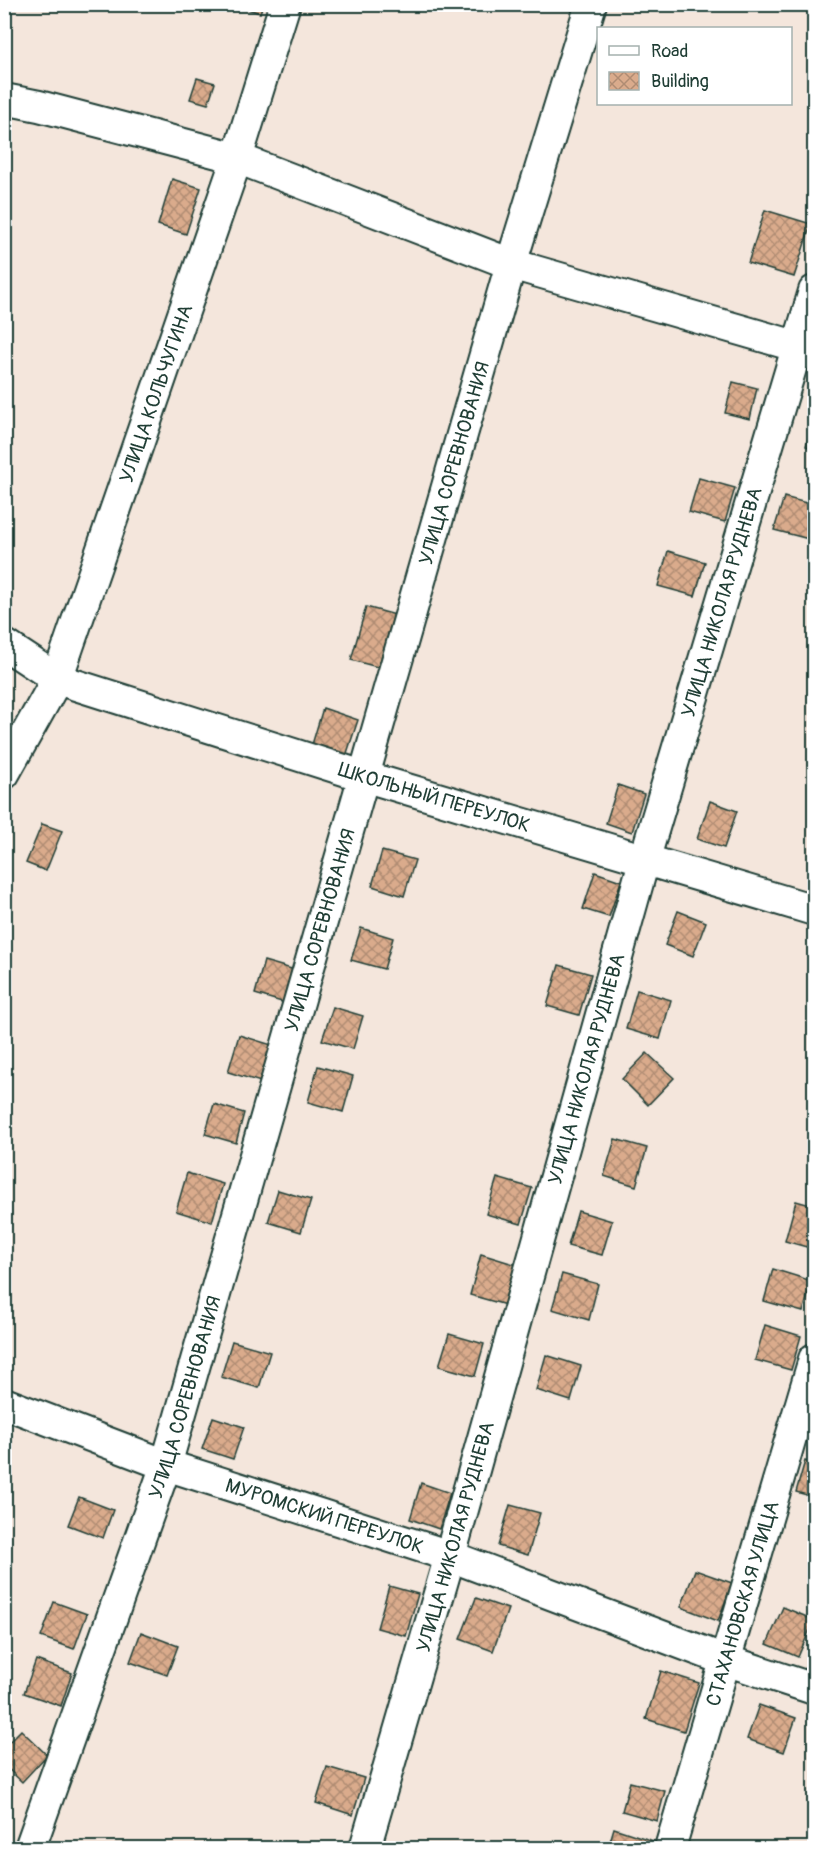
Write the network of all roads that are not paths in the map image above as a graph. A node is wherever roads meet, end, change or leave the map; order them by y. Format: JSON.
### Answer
{"nodes":[{"id":1,"x":285,"y":4,"type":"edge"},
{"id":2,"x":591,"y":4,"type":"edge"},
{"id":3,"x":4,"y":99,"type":"edge"},
{"id":4,"x":237,"y":158,"type":"junction"},
{"id":5,"x":511,"y":264,"type":"junction"},
{"id":6,"x":814,"y":291,"type":"edge"},
{"id":7,"x":807,"y":351,"type":"edge"},
{"id":8,"x":4,"y":644,"type":"edge"},
{"id":9,"x":57,"y":679,"type":"junction"},
{"id":10,"x":4,"y":774,"type":"edge"},
{"id":11,"x":363,"y":776,"type":"junction"},
{"id":12,"x":644,"y":861,"type":"junction"},
{"id":13,"x":814,"y":910,"type":"edge"},
{"id":14,"x":814,"y":1359,"type":"edge"},
{"id":15,"x":4,"y":1404,"type":"edge"},
{"id":16,"x":166,"y":1465,"type":"junction"},
{"id":17,"x":450,"y":1556,"type":"junction"},
{"id":18,"x":725,"y":1660,"type":"junction"},
{"id":19,"x":814,"y":1689,"type":"edge"},
{"id":20,"x":30,"y":1848,"type":"edge"},
{"id":21,"x":364,"y":1848,"type":"edge"},
{"id":22,"x":670,"y":1848,"type":"edge"}],
"edges":[{"from":1,"to":4,"type":"street","name":"УЛИЦА КОЛЬЧУГИНА"},
{"from":2,"to":5,"type":"street","name":"УЛИЦА СОРЕВНОВАНИЯ"},
{"from":3,"to":4,"type":"street"},
{"from":4,"to":5,"type":"street"},
{"from":4,"to":9,"type":"street","name":"УЛИЦА КОЛЬЧУГИНА"},
{"from":5,"to":7,"type":"street"},
{"from":5,"to":11,"type":"street","name":"УЛИЦА СОРЕВНОВАНИЯ"},
{"from":6,"to":7,"type":"street","name":"УЛИЦА НИКОЛАЯ РУДНЕВА"},
{"from":7,"to":12,"type":"street","name":"УЛИЦА НИКОЛАЯ РУДНЕВА"},
{"from":8,"to":9,"type":"street","name":"ШКОЛЬНЫЙ ПЕРЕУЛОК"},
{"from":9,"to":10,"type":"street","name":"УЛИЦА КОЛЬЧУГИНА"},
{"from":9,"to":11,"type":"street","name":"ШКОЛЬНЫЙ ПЕРЕУЛОК"},
{"from":11,"to":12,"type":"street","name":"ШКОЛЬНЫЙ ПЕРЕУЛОК"},
{"from":11,"to":16,"type":"street","name":"УЛИЦА СОРЕВНОВАНИЯ"},
{"from":12,"to":13,"type":"street","name":"ШКОЛЬНЫЙ ПЕРЕУЛОК"},
{"from":12,"to":17,"type":"street","name":"УЛИЦА НИКОЛАЯ РУДНЕВА"},
{"from":14,"to":18,"type":"street","name":"СТАХАНОВСКАЯ УЛИЦА"},
{"from":15,"to":16,"type":"street","name":"МУРОМСКИЙ ПЕРЕУЛОК"},
{"from":16,"to":17,"type":"street","name":"МУРОМСКИЙ ПЕРЕУЛОК"},
{"from":16,"to":20,"type":"street","name":"УЛИЦА СОРЕВНОВАНИЯ"},
{"from":17,"to":18,"type":"street","name":"МУРОМСКИЙ ПЕРЕУЛОК"},
{"from":17,"to":21,"type":"street","name":"УЛИЦА НИКОЛАЯ РУДНЕВА"},
{"from":18,"to":19,"type":"street","name":"МУРОМСКИЙ ПЕРЕУЛОК"},
{"from":18,"to":22,"type":"street","name":"СТАХАНОВСКАЯ УЛИЦА"}]}
